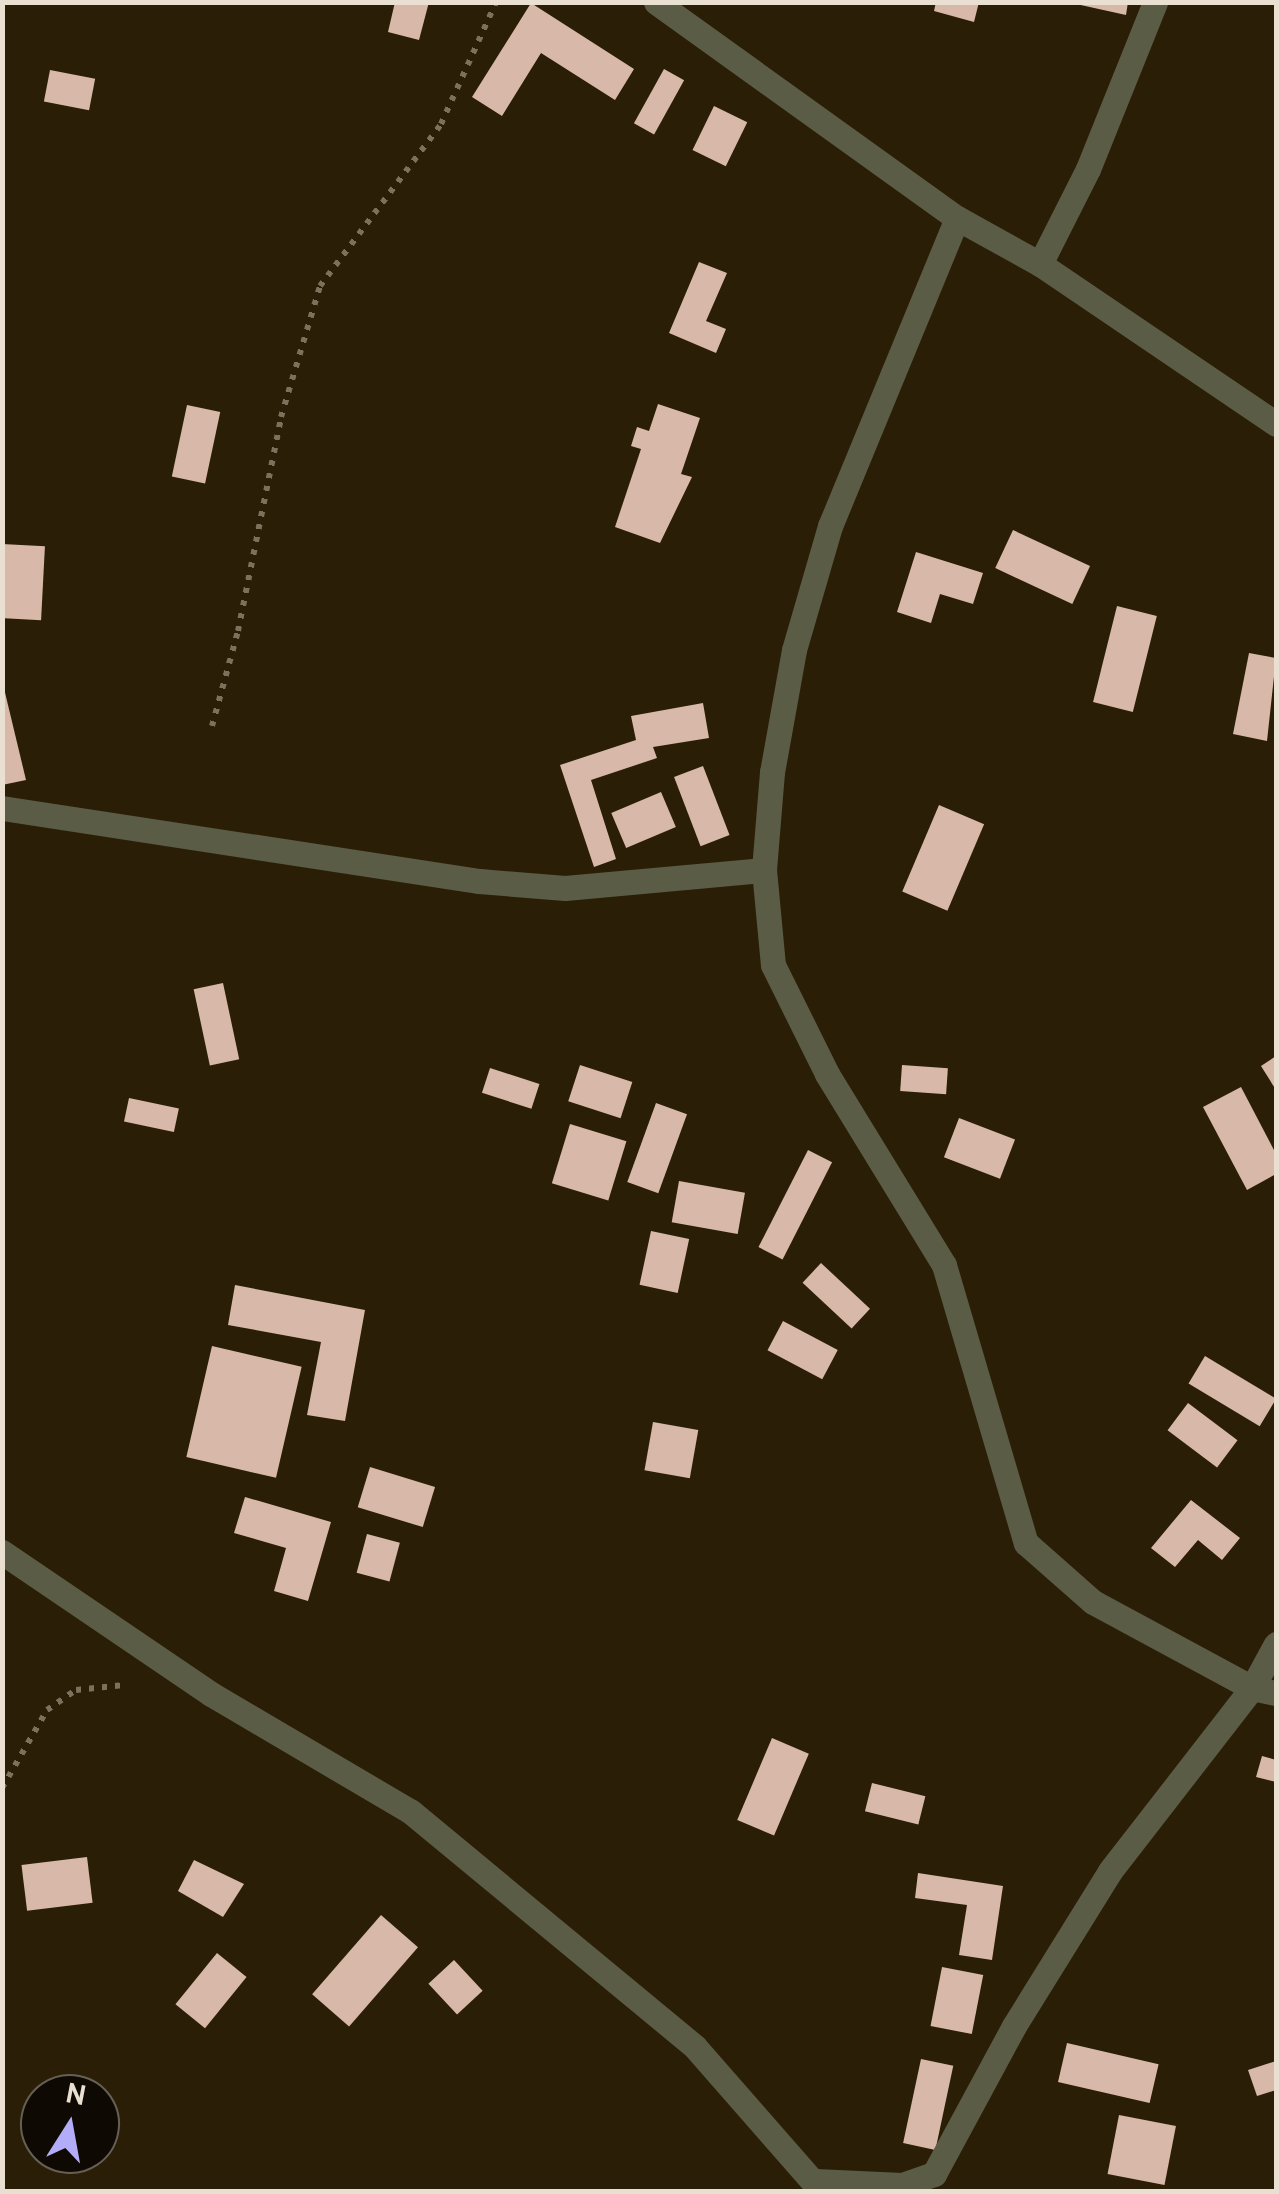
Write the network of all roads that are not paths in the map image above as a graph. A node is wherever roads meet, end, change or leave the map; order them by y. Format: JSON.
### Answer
{"nodes":[{"id":1,"x":656,"y":2,"type":"edge"},
{"id":2,"x":1156,"y":2,"type":"edge"},
{"id":3,"x":957,"y":218,"type":"junction"},
{"id":4,"x":1040,"y":264,"type":"junction"},
{"id":5,"x":1276,"y":424,"type":"edge"},
{"id":6,"x":2,"y":808,"type":"edge"},
{"id":7,"x":764,"y":870,"type":"junction"},
{"id":8,"x":2,"y":1552,"type":"edge"},
{"id":9,"x":1276,"y":1644,"type":"edge"},
{"id":10,"x":1264,"y":1691,"type":"edge"},
{"id":11,"x":819,"y":2186,"type":"edge"}],
"edges":[{"from":1,"to":3,"type":"street"},
{"from":2,"to":4,"type":"street"},
{"from":3,"to":4,"type":"street"},
{"from":3,"to":7,"type":"street"},
{"from":4,"to":5,"type":"street"},
{"from":6,"to":7,"type":"street"},
{"from":7,"to":10,"type":"street"},
{"from":8,"to":11,"type":"street"},
{"from":9,"to":10,"type":"street"},
{"from":10,"to":11,"type":"street"}]}
